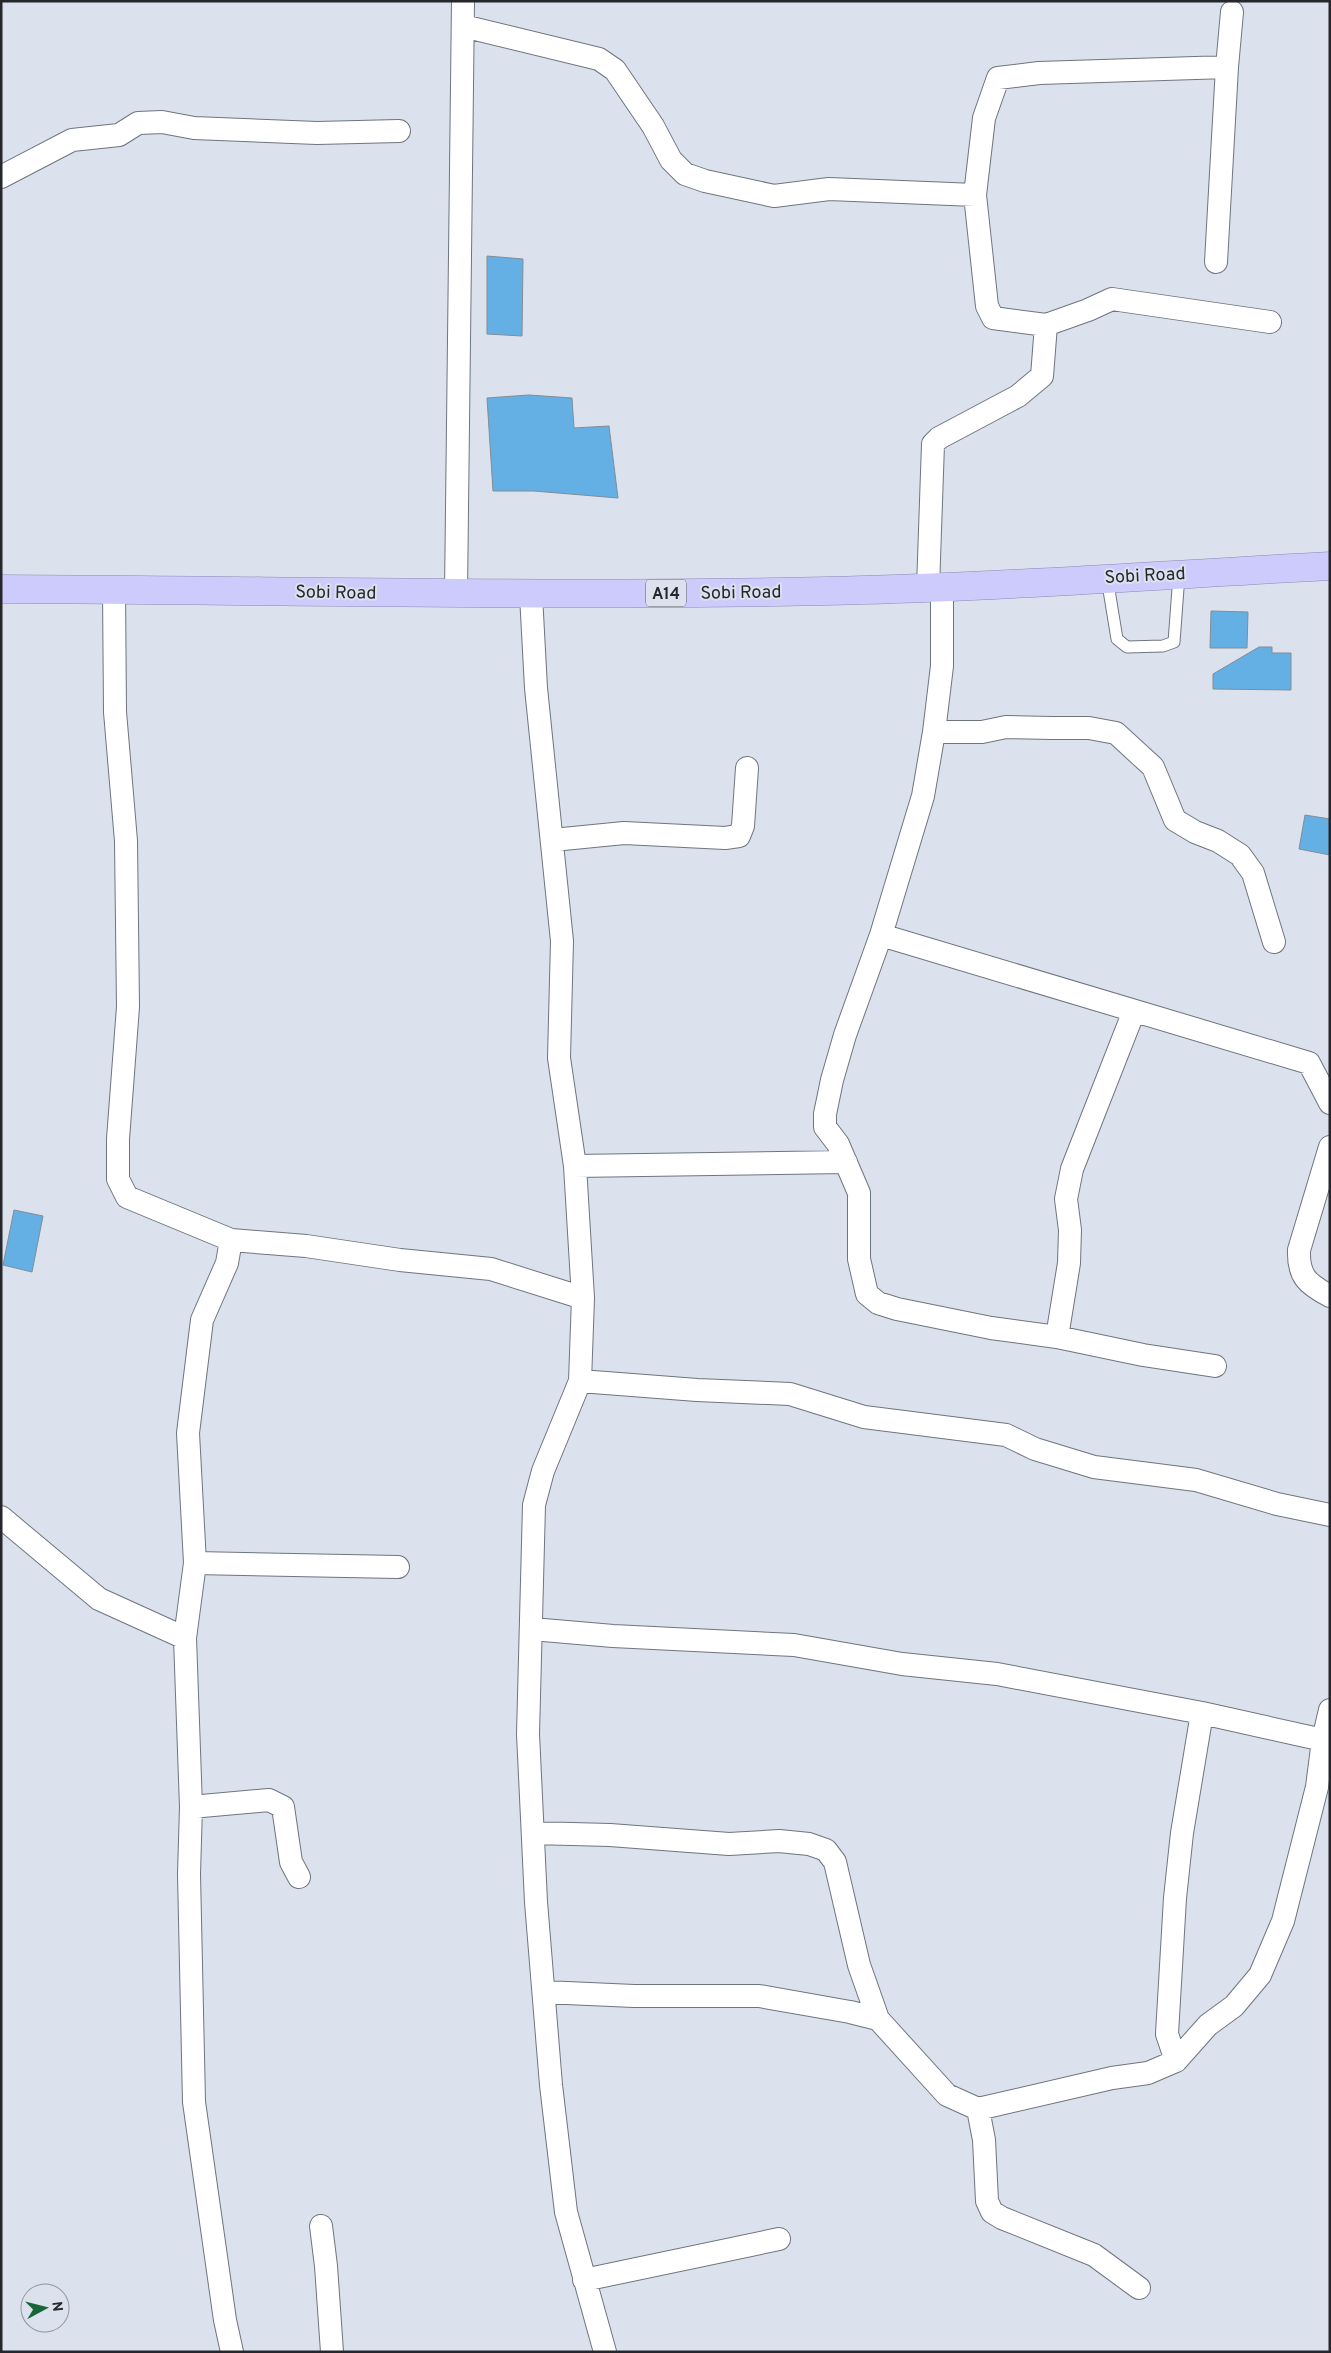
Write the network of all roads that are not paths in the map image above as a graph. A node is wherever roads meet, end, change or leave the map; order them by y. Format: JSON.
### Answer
{"nodes":[{"id":1,"x":463,"y":1,"type":"edge"},
{"id":2,"x":1232,"y":12,"type":"dead end"},
{"id":3,"x":463,"y":26,"type":"junction"},
{"id":4,"x":1227,"y":66,"type":"junction"},
{"id":5,"x":399,"y":131,"type":"dead end"},
{"id":6,"x":1,"y":177,"type":"edge"},
{"id":7,"x":975,"y":195,"type":"junction"},
{"id":8,"x":1216,"y":262,"type":"dead end"},
{"id":9,"x":1270,"y":322,"type":"dead end"},
{"id":10,"x":1046,"y":326,"type":"junction"},
{"id":11,"x":1330,"y":566,"type":"edge"},
{"id":12,"x":1179,"y":574,"type":"junction"},
{"id":13,"x":1106,"y":578,"type":"junction"},
{"id":14,"x":935,"y":588,"type":"junction"},
{"id":15,"x":1,"y":589,"type":"edge"},
{"id":16,"x":114,"y":589,"type":"junction"},
{"id":17,"x":456,"y":594,"type":"junction"},
{"id":18,"x":531,"y":595,"type":"junction"},
{"id":19,"x":934,"y":732,"type":"junction"},
{"id":20,"x":746,"y":768,"type":"dead end"},
{"id":21,"x":553,"y":840,"type":"junction"},
{"id":22,"x":881,"y":935,"type":"junction"},
{"id":23,"x":1274,"y":942,"type":"dead end"},
{"id":24,"x":1134,"y":1011,"type":"junction"},
{"id":25,"x":1330,"y":1103,"type":"edge"},
{"id":26,"x":1330,"y":1147,"type":"edge"},
{"id":27,"x":846,"y":1162,"type":"junction"},
{"id":28,"x":575,"y":1166,"type":"junction"},
{"id":29,"x":231,"y":1240,"type":"junction"},
{"id":30,"x":1330,"y":1296,"type":"edge"},
{"id":31,"x":583,"y":1298,"type":"junction"},
{"id":32,"x":1057,"y":1337,"type":"junction"},
{"id":33,"x":1216,"y":1366,"type":"dead end"},
{"id":34,"x":580,"y":1381,"type":"junction"},
{"id":35,"x":1330,"y":1515,"type":"edge"},
{"id":36,"x":1,"y":1517,"type":"edge"},
{"id":37,"x":195,"y":1563,"type":"junction"},
{"id":38,"x":398,"y":1567,"type":"dead end"},
{"id":39,"x":532,"y":1629,"type":"junction"},
{"id":40,"x":185,"y":1638,"type":"junction"},
{"id":41,"x":1330,"y":1710,"type":"edge"},
{"id":42,"x":1202,"y":1713,"type":"junction"},
{"id":43,"x":1323,"y":1740,"type":"junction"},
{"id":44,"x":190,"y":1807,"type":"junction"},
{"id":45,"x":533,"y":1833,"type":"junction"},
{"id":46,"x":299,"y":1877,"type":"dead end"},
{"id":47,"x":544,"y":1992,"type":"junction"},
{"id":48,"x":878,"y":2019,"type":"junction"},
{"id":49,"x":1176,"y":2061,"type":"junction"},
{"id":50,"x":978,"y":2109,"type":"junction"},
{"id":51,"x":321,"y":2226,"type":"dead end"},
{"id":52,"x":779,"y":2239,"type":"dead end"},
{"id":53,"x":584,"y":2280,"type":"junction"},
{"id":54,"x":1139,"y":2288,"type":"dead end"},
{"id":55,"x":232,"y":2352,"type":"edge"},
{"id":56,"x":332,"y":2352,"type":"edge"},
{"id":57,"x":605,"y":2352,"type":"edge"}],
"edges":[{"from":1,"to":3,"type":"street"},
{"from":2,"to":4,"type":"street"},
{"from":3,"to":7,"type":"street"},
{"from":3,"to":17,"type":"street"},
{"from":4,"to":7,"type":"street"},
{"from":4,"to":8,"type":"street"},
{"from":5,"to":6,"type":"street"},
{"from":7,"to":10,"type":"street"},
{"from":9,"to":10,"type":"street"},
{"from":10,"to":14,"type":"street"},
{"from":11,"to":12,"type":"highway","name":"Sobi Road","number":"A14"},
{"from":12,"to":13,"type":"highway","name":"Sobi Road","number":"A14"},
{"from":12,"to":13,"type":"lane"},
{"from":13,"to":14,"type":"highway","name":"Sobi Road","number":"A14"},
{"from":14,"to":18,"type":"highway","name":"Sobi Road","number":"A14"},
{"from":14,"to":19,"type":"street"},
{"from":15,"to":16,"type":"highway","name":"Sobi Road","number":"A14"},
{"from":16,"to":17,"type":"highway","name":"Sobi Road","number":"A14"},
{"from":16,"to":29,"type":"street"},
{"from":17,"to":18,"type":"highway","name":"Sobi Road","number":"A14"},
{"from":18,"to":21,"type":"street"},
{"from":19,"to":22,"type":"street"},
{"from":19,"to":23,"type":"street"},
{"from":20,"to":21,"type":"street"},
{"from":21,"to":28,"type":"street"},
{"from":22,"to":24,"type":"street"},
{"from":22,"to":27,"type":"street"},
{"from":24,"to":25,"type":"street"},
{"from":24,"to":32,"type":"street"},
{"from":26,"to":30,"type":"street"},
{"from":27,"to":28,"type":"street"},
{"from":27,"to":32,"type":"street"},
{"from":28,"to":31,"type":"street"},
{"from":29,"to":31,"type":"street"},
{"from":29,"to":37,"type":"street"},
{"from":31,"to":34,"type":"street"},
{"from":32,"to":33,"type":"street"},
{"from":34,"to":35,"type":"street"},
{"from":34,"to":39,"type":"street"},
{"from":36,"to":40,"type":"street"},
{"from":37,"to":38,"type":"street"},
{"from":37,"to":40,"type":"street"},
{"from":39,"to":42,"type":"street"},
{"from":39,"to":45,"type":"street"},
{"from":40,"to":44,"type":"street"},
{"from":41,"to":43,"type":"street"},
{"from":42,"to":43,"type":"street"},
{"from":42,"to":49,"type":"street"},
{"from":43,"to":49,"type":"street"},
{"from":44,"to":46,"type":"street"},
{"from":44,"to":55,"type":"street"},
{"from":45,"to":47,"type":"street"},
{"from":45,"to":48,"type":"street"},
{"from":47,"to":48,"type":"street"},
{"from":47,"to":53,"type":"street"},
{"from":48,"to":50,"type":"street"},
{"from":49,"to":50,"type":"street"},
{"from":50,"to":54,"type":"street"},
{"from":51,"to":56,"type":"street"},
{"from":52,"to":53,"type":"street"},
{"from":53,"to":57,"type":"street"}]}
